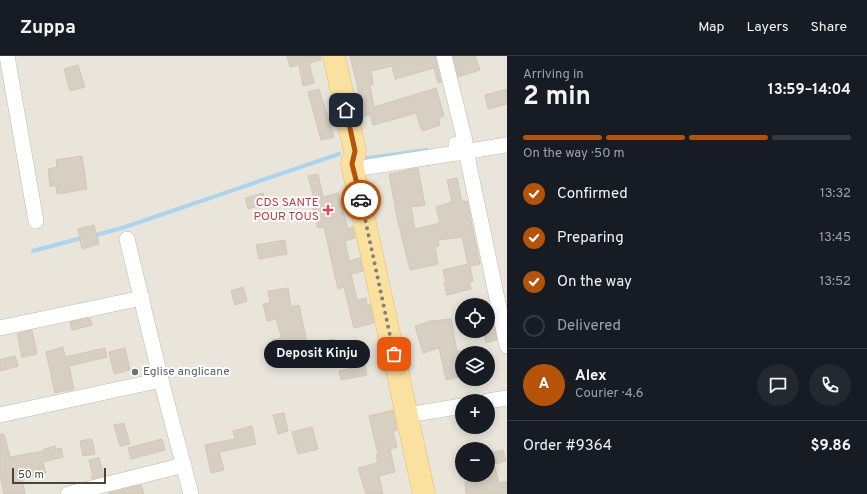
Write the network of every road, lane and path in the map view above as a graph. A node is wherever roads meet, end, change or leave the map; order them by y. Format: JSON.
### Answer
{"nodes":[{"id":1,"x":7,"y":56,"type":"edge"},
{"id":2,"x":334,"y":56,"type":"edge"},
{"id":3,"x":444,"y":56,"type":"edge"},
{"id":4,"x":507,"y":145,"type":"edge"},
{"id":5,"x":460,"y":149,"type":"junction"},
{"id":6,"x":354,"y":170,"type":"junction"},
{"id":7,"x":36,"y":222,"type":"dead end"},
{"id":8,"x":128,"y":239,"type":"dead end"},
{"id":9,"x":142,"y":298,"type":"junction"},
{"id":10,"x":0,"y":328,"type":"edge"},
{"id":11,"x":507,"y":346,"type":"edge"},
{"id":12,"x":161,"y":380,"type":"junction"},
{"id":13,"x":507,"y":398,"type":"edge"},
{"id":14,"x":495,"y":400,"type":"edge"},
{"id":15,"x":455,"y":407,"type":"edge"},
{"id":16,"x":408,"y":415,"type":"junction"},
{"id":17,"x":0,"y":416,"type":"edge"},
{"id":18,"x":184,"y":465,"type":"junction"},
{"id":19,"x":68,"y":494,"type":"edge"},
{"id":20,"x":191,"y":494,"type":"edge"},
{"id":21,"x":424,"y":494,"type":"edge"}],
"edges":[{"from":1,"to":7,"type":"street"},
{"from":2,"to":6,"type":"main road"},
{"from":3,"to":5,"type":"street"},
{"from":4,"to":5,"type":"street"},
{"from":5,"to":6,"type":"street"},
{"from":5,"to":11,"type":"street"},
{"from":6,"to":16,"type":"main road"},
{"from":8,"to":9,"type":"street"},
{"from":9,"to":10,"type":"street"},
{"from":9,"to":12,"type":"street"},
{"from":12,"to":17,"type":"street"},
{"from":12,"to":18,"type":"street"},
{"from":13,"to":14,"type":"street"},
{"from":15,"to":16,"type":"street"},
{"from":16,"to":21,"type":"main road"},
{"from":18,"to":19,"type":"street"},
{"from":18,"to":20,"type":"street"}]}
